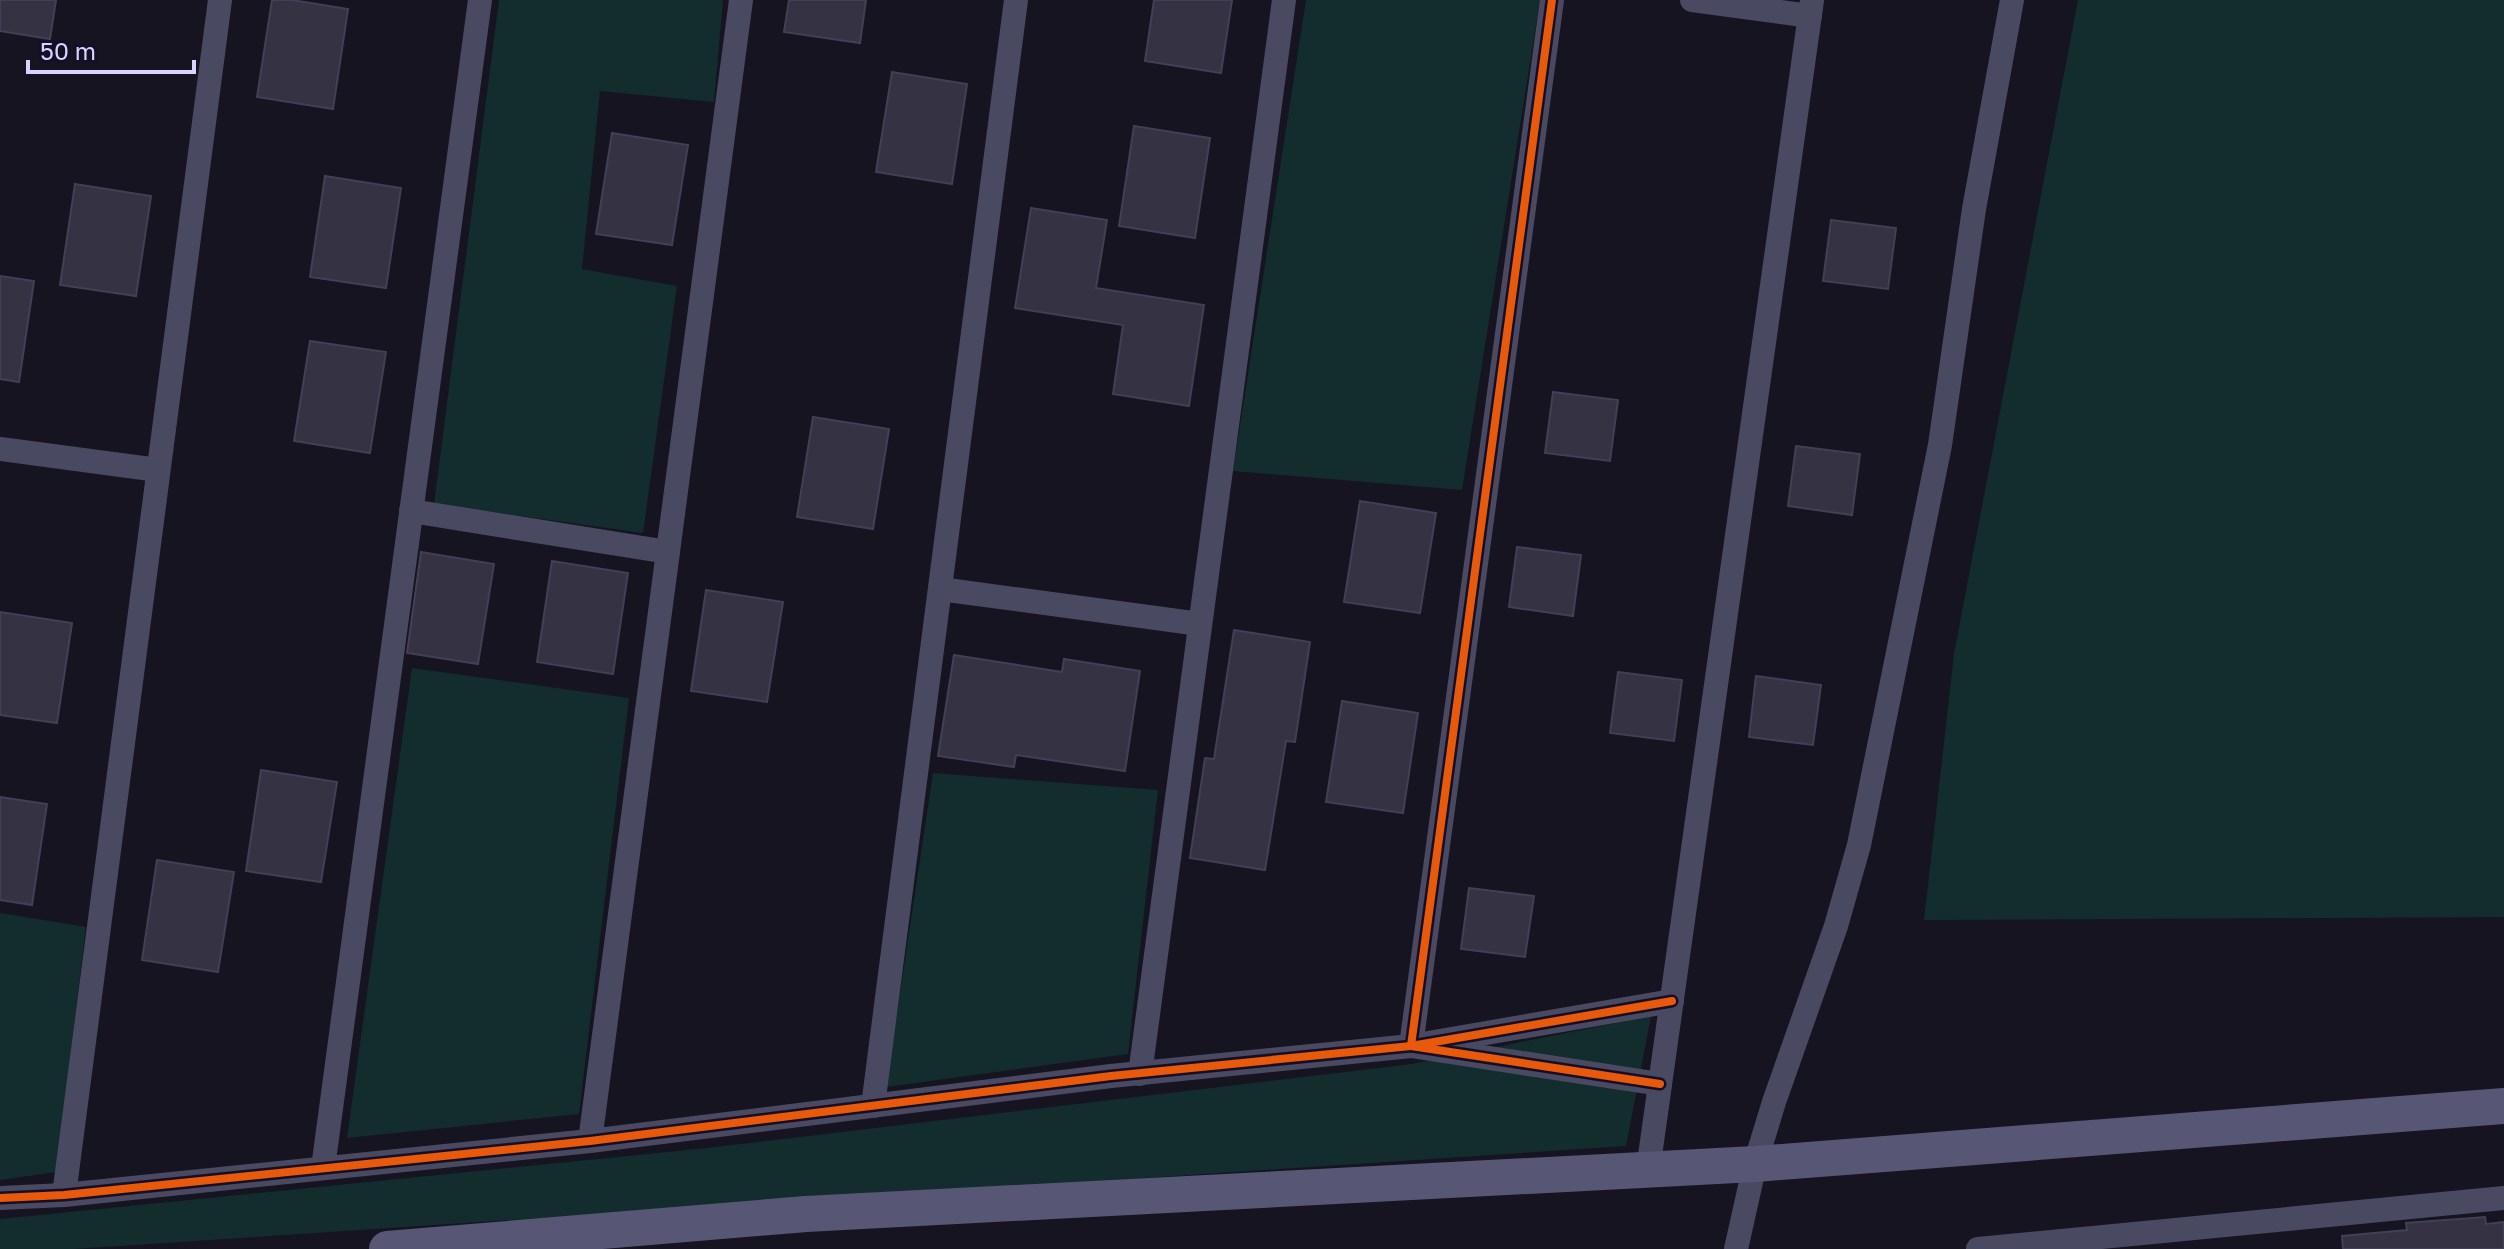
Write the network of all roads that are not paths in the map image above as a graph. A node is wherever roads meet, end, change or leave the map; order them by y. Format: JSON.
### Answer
{"nodes":[{"id":1,"x":220,"y":0,"type":"edge"},
{"id":2,"x":480,"y":0,"type":"edge"},
{"id":3,"x":741,"y":0,"type":"edge"},
{"id":4,"x":1016,"y":0,"type":"edge"},
{"id":5,"x":1284,"y":0,"type":"edge"},
{"id":6,"x":1552,"y":0,"type":"edge"},
{"id":7,"x":1692,"y":0,"type":"edge"},
{"id":8,"x":2012,"y":0,"type":"edge"},
{"id":9,"x":1811,"y":8,"type":"edge"},
{"id":10,"x":0,"y":449,"type":"edge"},
{"id":11,"x":158,"y":470,"type":"junction"},
{"id":12,"x":411,"y":511,"type":"junction"},
{"id":13,"x":668,"y":552,"type":"junction"},
{"id":14,"x":940,"y":589,"type":"junction"},
{"id":15,"x":1200,"y":624,"type":"junction"},
{"id":16,"x":1672,"y":1001,"type":"junction"},
{"id":17,"x":1411,"y":1046,"type":"junction"},
{"id":18,"x":1140,"y":1074,"type":"junction"},
{"id":19,"x":1660,"y":1084,"type":"junction"},
{"id":20,"x":873,"y":1106,"type":"junction"},
{"id":21,"x":2504,"y":1106,"type":"edge"},
{"id":22,"x":590,"y":1141,"type":"junction"},
{"id":23,"x":1755,"y":1164,"type":"junction"},
{"id":24,"x":323,"y":1168,"type":"junction"},
{"id":25,"x":1648,"y":1170,"type":"junction"},
{"id":26,"x":64,"y":1195,"type":"junction"},
{"id":27,"x":0,"y":1198,"type":"edge"},
{"id":28,"x":2504,"y":1198,"type":"edge"},
{"id":29,"x":387,"y":1249,"type":"edge"},
{"id":30,"x":1736,"y":1249,"type":"edge"},
{"id":31,"x":1978,"y":1249,"type":"edge"}],
"edges":[{"from":1,"to":11,"type":"street"},
{"from":2,"to":12,"type":"street"},
{"from":3,"to":13,"type":"street"},
{"from":4,"to":14,"type":"street"},
{"from":5,"to":15,"type":"street"},
{"from":6,"to":17,"type":"street"},
{"from":7,"to":9,"type":"street"},
{"from":8,"to":23,"type":"street"},
{"from":9,"to":16,"type":"street"},
{"from":10,"to":11,"type":"street"},
{"from":11,"to":26,"type":"street"},
{"from":12,"to":13,"type":"street"},
{"from":12,"to":24,"type":"street"},
{"from":13,"to":22,"type":"street"},
{"from":14,"to":15,"type":"street"},
{"from":14,"to":20,"type":"street"},
{"from":15,"to":18,"type":"street"},
{"from":16,"to":17,"type":"street"},
{"from":16,"to":19,"type":"street"},
{"from":17,"to":18,"type":"street"},
{"from":17,"to":19,"type":"street"},
{"from":18,"to":20,"type":"street"},
{"from":19,"to":25,"type":"street"},
{"from":20,"to":22,"type":"street"},
{"from":21,"to":23,"type":"main road"},
{"from":22,"to":24,"type":"street"},
{"from":23,"to":25,"type":"main road"},
{"from":23,"to":30,"type":"street"},
{"from":24,"to":26,"type":"street"},
{"from":25,"to":29,"type":"main road"},
{"from":26,"to":27,"type":"street"},
{"from":28,"to":31,"type":"street"}]}
